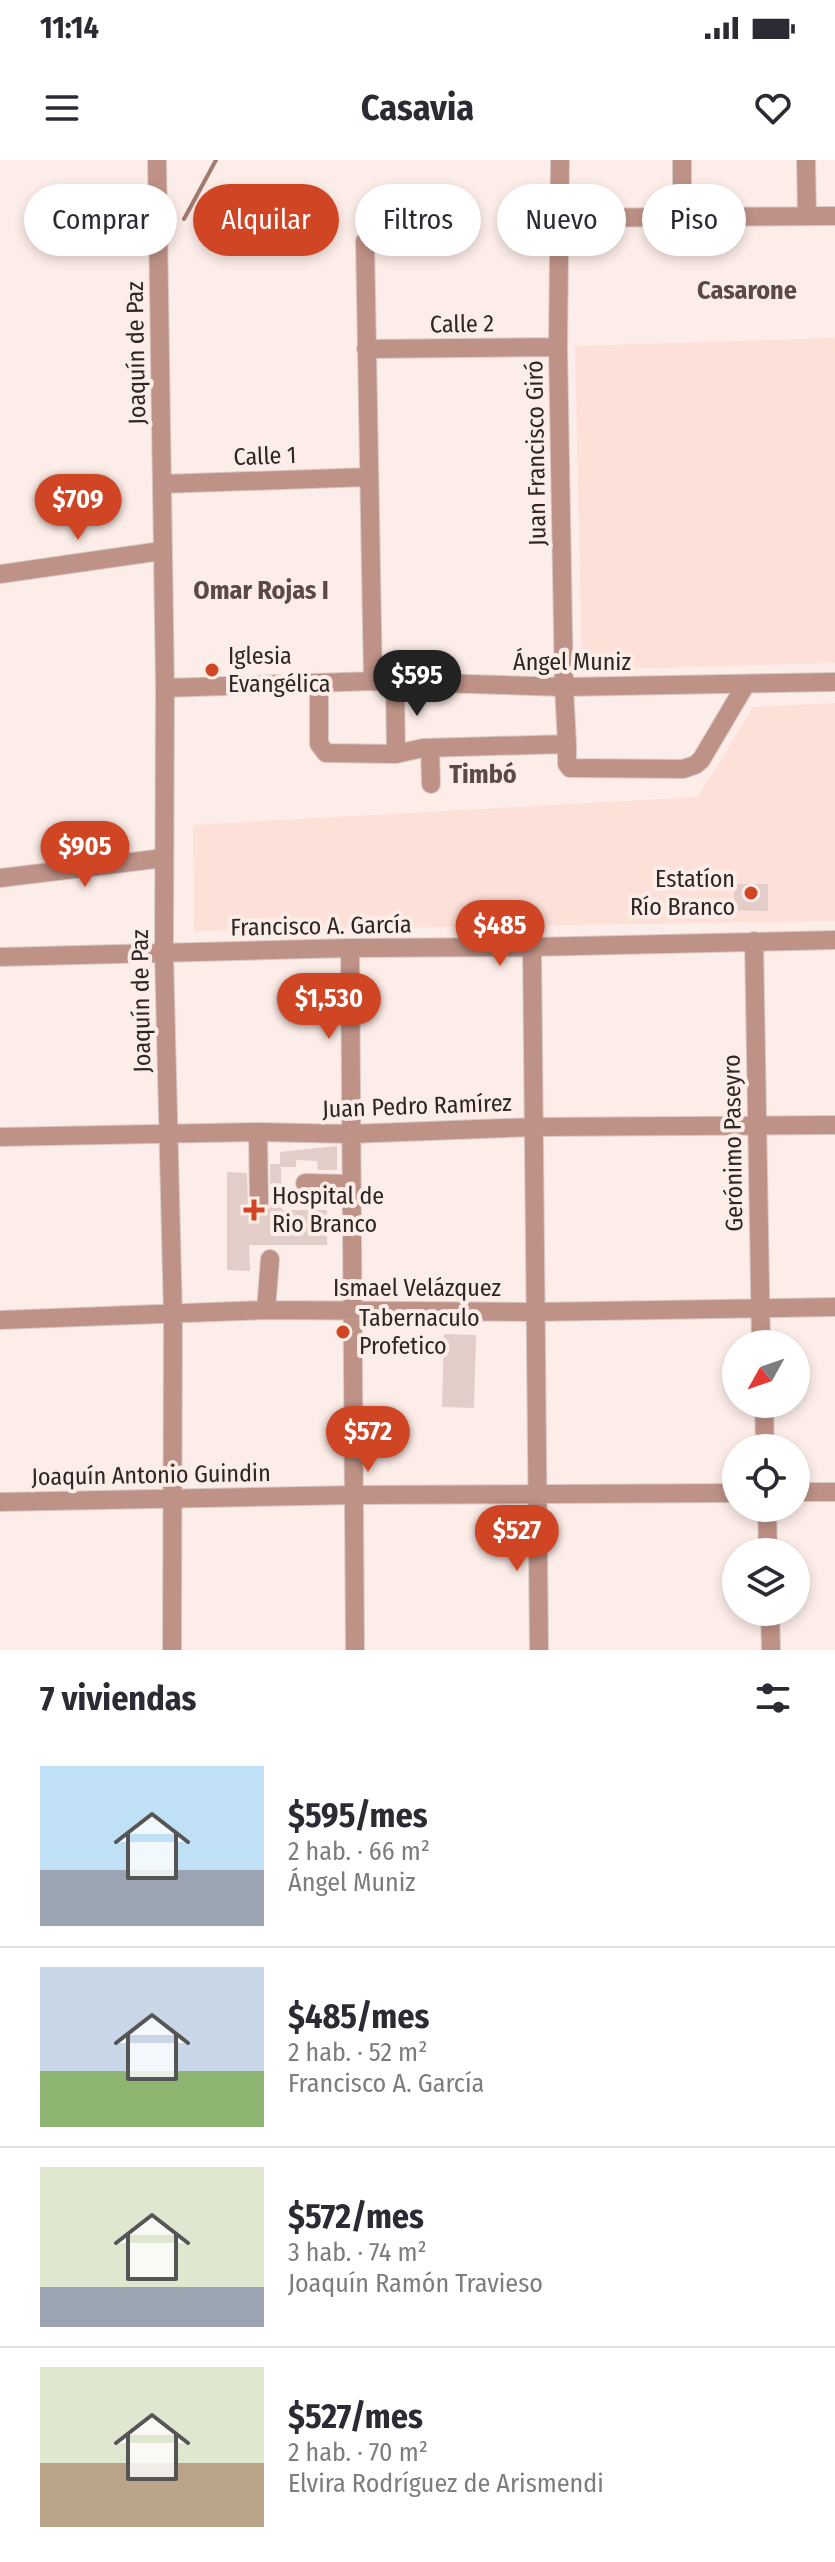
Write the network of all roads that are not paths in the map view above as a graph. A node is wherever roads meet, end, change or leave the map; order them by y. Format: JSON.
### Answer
{"nodes":[{"id":1,"x":157,"y":160,"type":"edge"},
{"id":2,"x":560,"y":160,"type":"edge"},
{"id":3,"x":682,"y":160,"type":"edge"},
{"id":4,"x":806,"y":160,"type":"edge"},
{"id":5,"x":560,"y":184,"type":"edge"},
{"id":6,"x":682,"y":184,"type":"edge"},
{"id":7,"x":807,"y":216,"type":"junction"},
{"id":8,"x":835,"y":216,"type":"edge"},
{"id":9,"x":746,"y":217,"type":"edge"},
{"id":10,"x":365,"y":256,"type":"edge"},
{"id":11,"x":559,"y":256,"type":"edge"},
{"id":12,"x":558,"y":347,"type":"junction"},
{"id":13,"x":366,"y":349,"type":"junction"},
{"id":14,"x":369,"y":477,"type":"junction"},
{"id":15,"x":162,"y":484,"type":"junction"},
{"id":16,"x":161,"y":551,"type":"junction"},
{"id":17,"x":0,"y":574,"type":"edge"},
{"id":18,"x":373,"y":681,"type":"junction"},
{"id":19,"x":835,"y":682,"type":"edge"},
{"id":20,"x":319,"y":683,"type":"junction"},
{"id":21,"x":395,"y":683,"type":"junction"},
{"id":22,"x":746,"y":684,"type":"junction"},
{"id":23,"x":564,"y":687,"type":"junction"},
{"id":24,"x":165,"y":688,"type":"junction"},
{"id":25,"x":567,"y":744,"type":"junction"},
{"id":26,"x":430,"y":748,"type":"junction"},
{"id":27,"x":396,"y":754,"type":"junction"},
{"id":28,"x":431,"y":784,"type":"dead end"},
{"id":29,"x":164,"y":858,"type":"junction"},
{"id":30,"x":0,"y":878,"type":"edge"},
{"id":31,"x":835,"y":940,"type":"edge"},
{"id":32,"x":754,"y":941,"type":"junction"},
{"id":33,"x":532,"y":947,"type":"junction"},
{"id":34,"x":350,"y":948,"type":"junction"},
{"id":35,"x":164,"y":954,"type":"junction"},
{"id":36,"x":0,"y":957,"type":"edge"},
{"id":37,"x":757,"y":1125,"type":"junction"},
{"id":38,"x":835,"y":1125,"type":"edge"},
{"id":39,"x":533,"y":1127,"type":"junction"},
{"id":40,"x":258,"y":1132,"type":"junction"},
{"id":41,"x":167,"y":1134,"type":"junction"},
{"id":42,"x":350,"y":1134,"type":"junction"},
{"id":43,"x":0,"y":1137,"type":"edge"},
{"id":44,"x":305,"y":1183,"type":"dead end"},
{"id":45,"x":351,"y":1184,"type":"junction"},
{"id":46,"x":259,"y":1202,"type":"dead end"},
{"id":47,"x":270,"y":1259,"type":"dead end"},
{"id":48,"x":835,"y":1307,"type":"edge"},
{"id":49,"x":760,"y":1308,"type":"junction"},
{"id":50,"x":266,"y":1310,"type":"junction"},
{"id":51,"x":352,"y":1312,"type":"junction"},
{"id":52,"x":535,"y":1312,"type":"junction"},
{"id":53,"x":173,"y":1316,"type":"junction"},
{"id":54,"x":0,"y":1320,"type":"edge"},
{"id":55,"x":761,"y":1330,"type":"edge"},
{"id":56,"x":810,"y":1492,"type":"edge"},
{"id":57,"x":835,"y":1492,"type":"edge"},
{"id":58,"x":722,"y":1493,"type":"edge"},
{"id":59,"x":353,"y":1495,"type":"junction"},
{"id":60,"x":537,"y":1496,"type":"junction"},
{"id":61,"x":171,"y":1498,"type":"junction"},
{"id":62,"x":0,"y":1502,"type":"edge"},
{"id":63,"x":770,"y":1626,"type":"edge"},
{"id":64,"x":172,"y":1650,"type":"edge"},
{"id":65,"x":355,"y":1650,"type":"edge"},
{"id":66,"x":539,"y":1650,"type":"edge"},
{"id":67,"x":771,"y":1650,"type":"edge"}],
"edges":[{"from":1,"to":15,"type":"street","name":"Joaquín de Paz"},
{"from":2,"to":5,"type":"street","name":"Juan Francisco Giró"},
{"from":3,"to":6,"type":"street"},
{"from":4,"to":7,"type":"street"},
{"from":7,"to":8,"type":"street"},
{"from":7,"to":9,"type":"street"},
{"from":10,"to":13,"type":"street"},
{"from":11,"to":12,"type":"street","name":"Juan Francisco Giró"},
{"from":12,"to":13,"type":"street","name":"Calle 2"},
{"from":12,"to":23,"type":"street","name":"Juan Francisco Giró"},
{"from":13,"to":14,"type":"street"},
{"from":14,"to":15,"type":"street","name":"Calle 1"},
{"from":14,"to":18,"type":"street"},
{"from":15,"to":16,"type":"street","name":"Joaquín de Paz"},
{"from":16,"to":17,"type":"street"},
{"from":16,"to":24,"type":"street","name":"Joaquín de Paz"},
{"from":18,"to":20,"type":"street","name":"Ángel Muniz"},
{"from":18,"to":21,"type":"street","name":"Ángel Muniz"},
{"from":19,"to":22,"type":"street","name":"Ángel Muniz"},
{"from":20,"to":24,"type":"street","name":"Ángel Muniz"},
{"from":20,"to":27,"type":"street"},
{"from":21,"to":23,"type":"street","name":"Ángel Muniz"},
{"from":21,"to":27,"type":"street"},
{"from":22,"to":23,"type":"street","name":"Ángel Muniz"},
{"from":22,"to":25,"type":"street"},
{"from":23,"to":25,"type":"street","name":"Juan Francisco Giró"},
{"from":24,"to":29,"type":"street","name":"Joaquín de Paz"},
{"from":25,"to":26,"type":"street"},
{"from":26,"to":27,"type":"street"},
{"from":26,"to":28,"type":"street"},
{"from":29,"to":30,"type":"street"},
{"from":29,"to":35,"type":"street","name":"Joaquín de Paz"},
{"from":31,"to":32,"type":"street","name":"Francisco A. García"},
{"from":32,"to":33,"type":"street","name":"Francisco A. García"},
{"from":32,"to":37,"type":"street","name":"Gerónimo Paseyro"},
{"from":33,"to":34,"type":"street","name":"Francisco A. García"},
{"from":33,"to":39,"type":"street"},
{"from":34,"to":35,"type":"street","name":"Francisco A. García"},
{"from":34,"to":42,"type":"street"},
{"from":35,"to":36,"type":"street","name":"Francisco A. García"},
{"from":35,"to":41,"type":"street","name":"Joaquín de Paz"},
{"from":37,"to":38,"type":"street","name":"Juan Pedro Ramírez"},
{"from":37,"to":39,"type":"street","name":"Juan Pedro Ramírez"},
{"from":37,"to":49,"type":"street","name":"Gerónimo Paseyro"},
{"from":39,"to":42,"type":"street","name":"Juan Pedro Ramírez"},
{"from":39,"to":52,"type":"street"},
{"from":40,"to":41,"type":"street","name":"Juan Pedro Ramírez"},
{"from":40,"to":42,"type":"street","name":"Juan Pedro Ramírez"},
{"from":40,"to":46,"type":"street"},
{"from":41,"to":43,"type":"street","name":"Juan Pedro Ramírez"},
{"from":41,"to":53,"type":"street","name":"Joaquín de Paz"},
{"from":42,"to":45,"type":"street"},
{"from":44,"to":45,"type":"street"},
{"from":45,"to":51,"type":"street"},
{"from":47,"to":50,"type":"street"},
{"from":48,"to":49,"type":"street","name":"Ismael Velázquez"},
{"from":49,"to":52,"type":"street","name":"Ismael Velázquez"},
{"from":49,"to":55,"type":"street","name":"Gerónimo Paseyro"},
{"from":50,"to":51,"type":"street","name":"Ismael Velázquez"},
{"from":50,"to":53,"type":"street","name":"Ismael Velázquez"},
{"from":51,"to":52,"type":"street","name":"Ismael Velázquez"},
{"from":51,"to":59,"type":"street"},
{"from":52,"to":60,"type":"street"},
{"from":53,"to":54,"type":"street","name":"Ismael Velázquez"},
{"from":53,"to":61,"type":"street","name":"Joaquín de Paz"},
{"from":56,"to":57,"type":"street"},
{"from":58,"to":60,"type":"street","name":"Joaquín Antonio Guindin"},
{"from":59,"to":60,"type":"street","name":"Joaquín Antonio Guindin"},
{"from":59,"to":61,"type":"street","name":"Joaquín Antonio Guindin"},
{"from":59,"to":65,"type":"street"},
{"from":60,"to":66,"type":"street"},
{"from":61,"to":62,"type":"street","name":"Joaquín Antonio Guindin"},
{"from":61,"to":64,"type":"street","name":"Joaquín de Paz"},
{"from":63,"to":67,"type":"street"}]}
